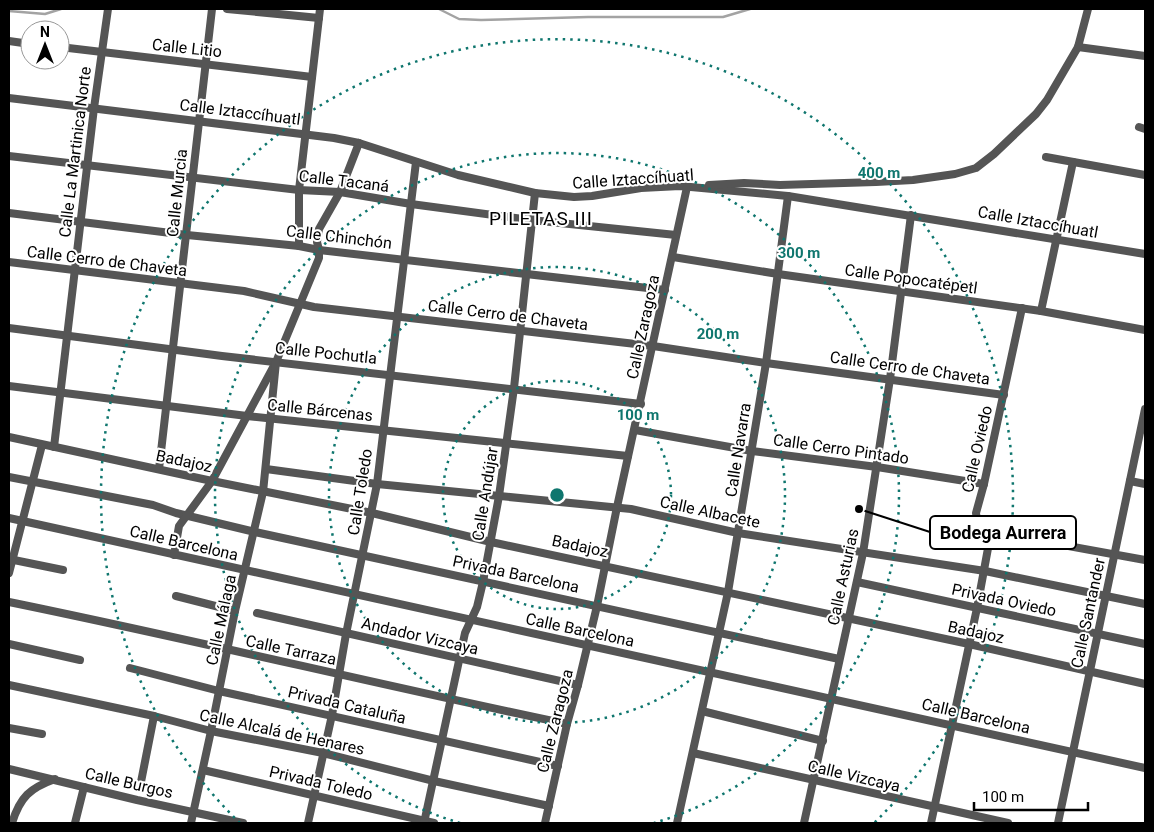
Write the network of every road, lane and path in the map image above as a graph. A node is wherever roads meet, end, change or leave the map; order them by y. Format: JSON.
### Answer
{"nodes":[{"id":1,"x":108,"y":9,"type":"edge"},
{"id":2,"x":212,"y":9,"type":"edge"},
{"id":3,"x":227,"y":9,"type":"edge"},
{"id":4,"x":320,"y":9,"type":"edge"},
{"id":5,"x":1088,"y":9,"type":"edge"},
{"id":6,"x":318,"y":18,"type":"junction"},
{"id":7,"x":70,"y":48,"type":"edge"},
{"id":8,"x":1078,"y":48,"type":"junction"},
{"id":9,"x":102,"y":52,"type":"junction"},
{"id":10,"x":1145,"y":56,"type":"edge"},
{"id":11,"x":206,"y":63,"type":"junction"},
{"id":12,"x":312,"y":76,"type":"junction"},
{"id":13,"x":9,"y":98,"type":"edge"},
{"id":14,"x":94,"y":108,"type":"junction"},
{"id":15,"x":200,"y":121,"type":"junction"},
{"id":16,"x":305,"y":133,"type":"junction"},
{"id":17,"x":359,"y":143,"type":"junction"},
{"id":18,"x":9,"y":156,"type":"edge"},
{"id":19,"x":1046,"y":157,"type":"dead end"},
{"id":20,"x":416,"y":162,"type":"junction"},
{"id":21,"x":1073,"y":162,"type":"junction"},
{"id":22,"x":87,"y":165,"type":"junction"},
{"id":23,"x":1145,"y":175,"type":"edge"},
{"id":24,"x":192,"y":178,"type":"junction"},
{"id":25,"x":688,"y":186,"type":"junction"},
{"id":26,"x":299,"y":190,"type":"junction"},
{"id":27,"x":340,"y":192,"type":"junction"},
{"id":28,"x":535,"y":193,"type":"junction"},
{"id":29,"x":788,"y":196,"type":"junction"},
{"id":30,"x":411,"y":204,"type":"junction"},
{"id":31,"x":9,"y":214,"type":"edge"},
{"id":32,"x":911,"y":215,"type":"junction"},
{"id":33,"x":532,"y":220,"type":"junction"},
{"id":34,"x":80,"y":222,"type":"junction"},
{"id":35,"x":187,"y":235,"type":"junction"},
{"id":36,"x":676,"y":235,"type":"junction"},
{"id":37,"x":1056,"y":239,"type":"junction"},
{"id":38,"x":299,"y":246,"type":"junction"},
{"id":39,"x":320,"y":250,"type":"junction"},
{"id":40,"x":1145,"y":254,"type":"edge"},
{"id":41,"x":672,"y":257,"type":"junction"},
{"id":42,"x":404,"y":259,"type":"junction"},
{"id":43,"x":9,"y":262,"type":"edge"},
{"id":44,"x":74,"y":271,"type":"junction"},
{"id":45,"x":778,"y":274,"type":"junction"},
{"id":46,"x":526,"y":275,"type":"junction"},
{"id":47,"x":181,"y":284,"type":"junction"},
{"id":48,"x":665,"y":290,"type":"junction"},
{"id":49,"x":902,"y":291,"type":"junction"},
{"id":50,"x":301,"y":304,"type":"junction"},
{"id":51,"x":1022,"y":308,"type":"junction"},
{"id":52,"x":1041,"y":310,"type":"junction"},
{"id":53,"x":396,"y":316,"type":"junction"},
{"id":54,"x":9,"y":328,"type":"edge"},
{"id":55,"x":1145,"y":330,"type":"edge"},
{"id":56,"x":521,"y":331,"type":"junction"},
{"id":57,"x":66,"y":335,"type":"junction"},
{"id":58,"x":653,"y":346,"type":"junction"},
{"id":59,"x":174,"y":349,"type":"junction"},
{"id":60,"x":276,"y":362,"type":"junction"},
{"id":61,"x":766,"y":363,"type":"junction"},
{"id":62,"x":390,"y":374,"type":"junction"},
{"id":63,"x":890,"y":379,"type":"junction"},
{"id":64,"x":9,"y":386,"type":"edge"},
{"id":65,"x":514,"y":388,"type":"junction"},
{"id":66,"x":60,"y":393,"type":"junction"},
{"id":67,"x":1004,"y":394,"type":"junction"},
{"id":68,"x":641,"y":404,"type":"junction"},
{"id":69,"x":167,"y":405,"type":"junction"},
{"id":70,"x":1145,"y":409,"type":"edge"},
{"id":71,"x":247,"y":416,"type":"junction"},
{"id":72,"x":271,"y":418,"type":"junction"},
{"id":73,"x":384,"y":430,"type":"junction"},
{"id":74,"x":635,"y":430,"type":"junction"},
{"id":75,"x":9,"y":437,"type":"edge"},
{"id":76,"x":507,"y":443,"type":"junction"},
{"id":77,"x":42,"y":445,"type":"junction"},
{"id":78,"x":54,"y":447,"type":"junction"},
{"id":79,"x":752,"y":451,"type":"junction"},
{"id":80,"x":628,"y":456,"type":"junction"},
{"id":81,"x":877,"y":467,"type":"junction"},
{"id":82,"x":159,"y":469,"type":"junction"},
{"id":83,"x":266,"y":469,"type":"junction"},
{"id":84,"x":9,"y":477,"type":"edge"},
{"id":85,"x":212,"y":481,"type":"junction"},
{"id":86,"x":1130,"y":481,"type":"junction"},
{"id":87,"x":31,"y":482,"type":"junction"},
{"id":88,"x":377,"y":484,"type":"junction"},
{"id":89,"x":984,"y":484,"type":"junction"},
{"id":90,"x":1145,"y":484,"type":"edge"},
{"id":91,"x":263,"y":492,"type":"junction"},
{"id":92,"x":500,"y":496,"type":"junction"},
{"id":93,"x":617,"y":507,"type":"junction"},
{"id":94,"x":372,"y":513,"type":"junction"},
{"id":95,"x":188,"y":515,"type":"junction"},
{"id":96,"x":9,"y":518,"type":"edge"},
{"id":97,"x":21,"y":521,"type":"junction"},
{"id":98,"x":255,"y":532,"type":"junction"},
{"id":99,"x":991,"y":532,"type":"junction"},
{"id":100,"x":738,"y":533,"type":"junction"},
{"id":101,"x":491,"y":542,"type":"junction"},
{"id":102,"x":863,"y":553,"type":"junction"},
{"id":103,"x":1114,"y":554,"type":"junction"},
{"id":104,"x":174,"y":555,"type":"junction"},
{"id":105,"x":363,"y":555,"type":"junction"},
{"id":106,"x":10,"y":559,"type":"edge"},
{"id":107,"x":1145,"y":560,"type":"edge"},
{"id":108,"x":606,"y":566,"type":"junction"},
{"id":109,"x":63,"y":570,"type":"dead end"},
{"id":110,"x":245,"y":571,"type":"junction"},
{"id":111,"x":985,"y":571,"type":"junction"},
{"id":112,"x":9,"y":573,"type":"edge"},
{"id":113,"x":483,"y":582,"type":"junction"},
{"id":114,"x":857,"y":582,"type":"junction"},
{"id":115,"x":728,"y":592,"type":"junction"},
{"id":116,"x":354,"y":594,"type":"junction"},
{"id":117,"x":176,"y":596,"type":"dead end"},
{"id":118,"x":1106,"y":596,"type":"junction"},
{"id":119,"x":9,"y":602,"type":"edge"},
{"id":120,"x":1145,"y":604,"type":"edge"},
{"id":121,"x":597,"y":606,"type":"junction"},
{"id":122,"x":977,"y":608,"type":"junction"},
{"id":123,"x":235,"y":611,"type":"junction"},
{"id":124,"x":257,"y":613,"type":"dead end"},
{"id":125,"x":849,"y":619,"type":"junction"},
{"id":126,"x":471,"y":620,"type":"junction"},
{"id":127,"x":719,"y":632,"type":"junction"},
{"id":128,"x":346,"y":634,"type":"junction"},
{"id":129,"x":1098,"y":635,"type":"junction"},
{"id":130,"x":9,"y":644,"type":"edge"},
{"id":131,"x":969,"y":644,"type":"junction"},
{"id":132,"x":1145,"y":644,"type":"edge"},
{"id":133,"x":588,"y":645,"type":"junction"},
{"id":134,"x":227,"y":650,"type":"junction"},
{"id":135,"x":459,"y":659,"type":"junction"},
{"id":136,"x":839,"y":659,"type":"junction"},
{"id":137,"x":80,"y":660,"type":"dead end"},
{"id":138,"x":130,"y":668,"type":"dead end"},
{"id":139,"x":1090,"y":672,"type":"junction"},
{"id":140,"x":711,"y":673,"type":"junction"},
{"id":141,"x":340,"y":674,"type":"junction"},
{"id":142,"x":1145,"y":684,"type":"edge"},
{"id":143,"x":9,"y":685,"type":"edge"},
{"id":144,"x":578,"y":685,"type":"junction"},
{"id":145,"x":220,"y":691,"type":"junction"},
{"id":146,"x":831,"y":699,"type":"junction"},
{"id":147,"x":450,"y":700,"type":"junction"},
{"id":148,"x":702,"y":711,"type":"junction"},
{"id":149,"x":332,"y":715,"type":"junction"},
{"id":150,"x":154,"y":716,"type":"junction"},
{"id":151,"x":567,"y":724,"type":"junction"},
{"id":152,"x":952,"y":724,"type":"junction"},
{"id":153,"x":9,"y":728,"type":"edge"},
{"id":154,"x":211,"y":731,"type":"junction"},
{"id":155,"x":42,"y":734,"type":"dead end"},
{"id":156,"x":442,"y":740,"type":"junction"},
{"id":157,"x":823,"y":741,"type":"junction"},
{"id":158,"x":1072,"y":752,"type":"junction"},
{"id":159,"x":693,"y":753,"type":"junction"},
{"id":160,"x":323,"y":754,"type":"junction"},
{"id":161,"x":558,"y":766,"type":"junction"},
{"id":162,"x":9,"y":768,"type":"edge"},
{"id":163,"x":1145,"y":768,"type":"edge"},
{"id":164,"x":202,"y":770,"type":"junction"},
{"id":165,"x":28,"y":773,"type":"junction"},
{"id":166,"x":56,"y":779,"type":"junction"},
{"id":167,"x":434,"y":781,"type":"junction"},
{"id":168,"x":814,"y":781,"type":"junction"},
{"id":169,"x":84,"y":787,"type":"junction"},
{"id":170,"x":140,"y":787,"type":"dead end"},
{"id":171,"x":32,"y":789,"type":"junction"},
{"id":172,"x":314,"y":796,"type":"junction"},
{"id":173,"x":549,"y":806,"type":"junction"},
{"id":174,"x":934,"y":808,"type":"junction"},
{"id":175,"x":193,"y":812,"type":"junction"},
{"id":176,"x":424,"y":822,"type":"edge"},
{"id":177,"x":12,"y":823,"type":"edge"},
{"id":178,"x":75,"y":823,"type":"edge"},
{"id":179,"x":190,"y":823,"type":"edge"},
{"id":180,"x":243,"y":823,"type":"edge"},
{"id":181,"x":308,"y":823,"type":"edge"},
{"id":182,"x":434,"y":823,"type":"edge"},
{"id":183,"x":545,"y":823,"type":"edge"},
{"id":184,"x":677,"y":823,"type":"edge"},
{"id":185,"x":804,"y":823,"type":"edge"},
{"id":186,"x":931,"y":823,"type":"edge"},
{"id":187,"x":1008,"y":823,"type":"edge"},
{"id":188,"x":1058,"y":823,"type":"edge"}],
"edges":[{"from":1,"to":9,"type":"street","name":"Calle La Martinica Norte"},
{"from":2,"to":11,"type":"street","name":"Calle Murcia"},
{"from":3,"to":6,"type":"street"},
{"from":4,"to":6,"type":"street"},
{"from":5,"to":8,"type":"street"},
{"from":6,"to":12,"type":"street"},
{"from":7,"to":9,"type":"street","name":"Calle Litio"},
{"from":8,"to":10,"type":"street"},
{"from":8,"to":25,"type":"street"},
{"from":9,"to":11,"type":"street","name":"Calle Litio"},
{"from":9,"to":14,"type":"street","name":"Calle La Martinica Norte"},
{"from":11,"to":12,"type":"street","name":"Calle Litio"},
{"from":11,"to":15,"type":"street","name":"Calle Murcia"},
{"from":12,"to":16,"type":"street"},
{"from":13,"to":14,"type":"street","name":"Calle Iztaccíhuatl"},
{"from":14,"to":15,"type":"street","name":"Calle Iztaccíhuatl"},
{"from":14,"to":22,"type":"street","name":"Calle La Martinica Norte"},
{"from":15,"to":16,"type":"street","name":"Calle Iztaccíhuatl"},
{"from":15,"to":24,"type":"street","name":"Calle Murcia"},
{"from":16,"to":17,"type":"street","name":"Calle Iztaccíhuatl"},
{"from":16,"to":26,"type":"street"},
{"from":17,"to":20,"type":"street","name":"Calle Iztaccíhuatl"},
{"from":17,"to":27,"type":"street"},
{"from":18,"to":22,"type":"street","name":"Calle Tacaná"},
{"from":19,"to":21,"type":"street"},
{"from":20,"to":28,"type":"street","name":"Calle Iztaccíhuatl"},
{"from":20,"to":30,"type":"street","name":"Calle Toledo"},
{"from":21,"to":23,"type":"street"},
{"from":21,"to":37,"type":"street"},
{"from":22,"to":24,"type":"street","name":"Calle Tacaná"},
{"from":22,"to":34,"type":"street","name":"Calle La Martinica Norte"},
{"from":24,"to":26,"type":"street","name":"Calle Tacaná"},
{"from":24,"to":35,"type":"street","name":"Calle Murcia"},
{"from":25,"to":28,"type":"street","name":"Calle Iztaccíhuatl"},
{"from":25,"to":29,"type":"street","name":"Calle Iztaccíhuatl"},
{"from":25,"to":36,"type":"street","name":"Calle Zaragoza"},
{"from":26,"to":27,"type":"street","name":"Calle Tacaná"},
{"from":26,"to":38,"type":"street"},
{"from":27,"to":30,"type":"street","name":"Calle Tacaná"},
{"from":27,"to":39,"type":"street"},
{"from":28,"to":33,"type":"street","name":"Calle Andújar"},
{"from":29,"to":32,"type":"street","name":"Calle Iztaccíhuatl"},
{"from":29,"to":45,"type":"street","name":"Calle Navarra"},
{"from":30,"to":33,"type":"street","name":"Calle Tacaná"},
{"from":30,"to":42,"type":"street","name":"Calle Toledo"},
{"from":31,"to":34,"type":"street","name":"Calle Chinchón"},
{"from":32,"to":37,"type":"street","name":"Calle Iztaccíhuatl"},
{"from":32,"to":49,"type":"street","name":"Calle Asturias"},
{"from":33,"to":36,"type":"street","name":"Calle Tacaná"},
{"from":33,"to":46,"type":"street","name":"Calle Andújar"},
{"from":34,"to":35,"type":"street","name":"Calle Chinchón"},
{"from":34,"to":44,"type":"street","name":"Calle La Martinica Norte"},
{"from":35,"to":38,"type":"street","name":"Calle Chinchón"},
{"from":35,"to":47,"type":"street","name":"Calle Murcia"},
{"from":36,"to":41,"type":"street","name":"Calle Zaragoza"},
{"from":37,"to":40,"type":"street","name":"Calle Iztaccíhuatl"},
{"from":37,"to":52,"type":"street"},
{"from":38,"to":39,"type":"street","name":"Calle Chinchón"},
{"from":39,"to":42,"type":"street","name":"Calle Chinchón"},
{"from":39,"to":50,"type":"street"},
{"from":41,"to":45,"type":"street","name":"Calle Popocatépetl"},
{"from":41,"to":48,"type":"street","name":"Calle Zaragoza"},
{"from":42,"to":46,"type":"street","name":"Calle Chinchón"},
{"from":42,"to":53,"type":"street","name":"Calle Toledo"},
{"from":43,"to":44,"type":"street","name":"Calle Cerro de Chaveta"},
{"from":44,"to":47,"type":"street","name":"Calle Cerro de Chaveta"},
{"from":44,"to":57,"type":"street","name":"Calle La Martinica Norte"},
{"from":45,"to":49,"type":"street","name":"Calle Popocatépetl"},
{"from":45,"to":61,"type":"street","name":"Calle Navarra"},
{"from":46,"to":48,"type":"street","name":"Calle Chinchón"},
{"from":46,"to":56,"type":"street","name":"Calle Andújar"},
{"from":47,"to":50,"type":"street","name":"Calle Cerro de Chaveta"},
{"from":47,"to":59,"type":"street","name":"Calle Murcia"},
{"from":48,"to":58,"type":"street","name":"Calle Zaragoza"},
{"from":49,"to":51,"type":"street","name":"Calle Popocatépetl"},
{"from":49,"to":63,"type":"street","name":"Calle Asturias"},
{"from":50,"to":53,"type":"street","name":"Calle Cerro de Chaveta"},
{"from":50,"to":60,"type":"street"},
{"from":51,"to":52,"type":"street","name":"Calle Popocatépetl"},
{"from":51,"to":67,"type":"street","name":"Calle Oviedo"},
{"from":52,"to":55,"type":"street","name":"Calle Popocatépetl"},
{"from":53,"to":56,"type":"street","name":"Calle Cerro de Chaveta"},
{"from":53,"to":62,"type":"street","name":"Calle Toledo"},
{"from":54,"to":57,"type":"street","name":"Calle Pochutla"},
{"from":56,"to":58,"type":"street","name":"Calle Cerro de Chaveta"},
{"from":56,"to":65,"type":"street","name":"Calle Andújar"},
{"from":57,"to":59,"type":"street","name":"Calle Pochutla"},
{"from":57,"to":66,"type":"street","name":"Calle La Martinica Norte"},
{"from":58,"to":61,"type":"street","name":"Calle Cerro de Chaveta"},
{"from":58,"to":68,"type":"street","name":"Calle Zaragoza"},
{"from":59,"to":60,"type":"street","name":"Calle Pochutla"},
{"from":59,"to":69,"type":"street","name":"Calle Murcia"},
{"from":60,"to":62,"type":"street","name":"Calle Pochutla"},
{"from":60,"to":71,"type":"street"},
{"from":60,"to":72,"type":"street","name":"Calle Málaga"},
{"from":61,"to":63,"type":"street","name":"Calle Cerro de Chaveta"},
{"from":61,"to":79,"type":"street","name":"Calle Navarra"},
{"from":62,"to":65,"type":"street","name":"Calle Pochutla"},
{"from":62,"to":73,"type":"street","name":"Calle Toledo"},
{"from":63,"to":67,"type":"street","name":"Calle Cerro de Chaveta"},
{"from":63,"to":81,"type":"street","name":"Calle Asturias"},
{"from":64,"to":66,"type":"street","name":"Calle Bárcenas"},
{"from":65,"to":68,"type":"street","name":"Calle Pochutla"},
{"from":65,"to":76,"type":"street","name":"Calle Andújar"},
{"from":66,"to":69,"type":"street","name":"Calle Bárcenas"},
{"from":66,"to":78,"type":"street","name":"Calle La Martinica Norte"},
{"from":67,"to":89,"type":"street","name":"Calle Oviedo"},
{"from":68,"to":74,"type":"street","name":"Calle Zaragoza"},
{"from":69,"to":71,"type":"street","name":"Calle Bárcenas"},
{"from":69,"to":82,"type":"street","name":"Calle Murcia"},
{"from":70,"to":86,"type":"street","name":"Calle Santander"},
{"from":71,"to":72,"type":"street","name":"Calle Bárcenas"},
{"from":71,"to":85,"type":"street"},
{"from":72,"to":73,"type":"street","name":"Calle Bárcenas"},
{"from":72,"to":83,"type":"street","name":"Calle Málaga"},
{"from":73,"to":76,"type":"street","name":"Calle Bárcenas"},
{"from":73,"to":88,"type":"street","name":"Calle Toledo"},
{"from":74,"to":79,"type":"street","name":"Calle Cerro Pintado"},
{"from":74,"to":80,"type":"street","name":"Calle Zaragoza"},
{"from":75,"to":77,"type":"street","name":"Badajoz"},
{"from":76,"to":80,"type":"street","name":"Calle Bárcenas"},
{"from":76,"to":92,"type":"street","name":"Calle Andújar"},
{"from":77,"to":78,"type":"street","name":"Badajoz"},
{"from":77,"to":87,"type":"street"},
{"from":78,"to":82,"type":"street","name":"Badajoz"},
{"from":79,"to":81,"type":"street","name":"Calle Cerro Pintado"},
{"from":79,"to":100,"type":"street","name":"Calle Navarra"},
{"from":80,"to":93,"type":"street","name":"Calle Zaragoza"},
{"from":81,"to":89,"type":"street","name":"Calle Cerro Pintado"},
{"from":81,"to":102,"type":"street","name":"Calle Asturias"},
{"from":82,"to":85,"type":"street","name":"Badajoz"},
{"from":83,"to":88,"type":"street","name":"Calle Albacete"},
{"from":83,"to":91,"type":"street","name":"Calle Málaga"},
{"from":84,"to":87,"type":"street"},
{"from":85,"to":91,"type":"street","name":"Badajoz"},
{"from":85,"to":95,"type":"street"},
{"from":86,"to":90,"type":"street"},
{"from":86,"to":103,"type":"street","name":"Calle Santander"},
{"from":87,"to":95,"type":"street","name":"Privada Barcelona"},
{"from":87,"to":97,"type":"street"},
{"from":88,"to":92,"type":"street","name":"Calle Albacete"},
{"from":88,"to":94,"type":"street","name":"Calle Toledo"},
{"from":89,"to":99,"type":"street","name":"Calle Oviedo"},
{"from":91,"to":94,"type":"street","name":"Badajoz"},
{"from":91,"to":98,"type":"street","name":"Calle Málaga"},
{"from":92,"to":93,"type":"street","name":"Calle Albacete"},
{"from":92,"to":101,"type":"street","name":"Calle Andújar"},
{"from":93,"to":100,"type":"street","name":"Calle Albacete"},
{"from":93,"to":108,"type":"street","name":"Calle Zaragoza"},
{"from":94,"to":101,"type":"street","name":"Badajoz"},
{"from":94,"to":105,"type":"street","name":"Calle Toledo"},
{"from":95,"to":98,"type":"street","name":"Privada Barcelona"},
{"from":95,"to":104,"type":"street"},
{"from":96,"to":97,"type":"street","name":"Calle Barcelona"},
{"from":97,"to":104,"type":"street","name":"Calle Barcelona"},
{"from":97,"to":106,"type":"street"},
{"from":98,"to":105,"type":"street","name":"Privada Barcelona"},
{"from":98,"to":110,"type":"street","name":"Calle Málaga"},
{"from":99,"to":103,"type":"street"},
{"from":99,"to":111,"type":"street"},
{"from":100,"to":102,"type":"street","name":"Calle Albacete"},
{"from":100,"to":115,"type":"street","name":"Calle Navarra"},
{"from":101,"to":108,"type":"street","name":"Badajoz"},
{"from":101,"to":113,"type":"street","name":"Calle Andújar"},
{"from":102,"to":111,"type":"street","name":"Calle Albacete"},
{"from":102,"to":114,"type":"street","name":"Calle Asturias"},
{"from":103,"to":107,"type":"street"},
{"from":103,"to":118,"type":"street","name":"Calle Santander"},
{"from":104,"to":110,"type":"street","name":"Calle Barcelona"},
{"from":105,"to":113,"type":"street","name":"Privada Barcelona"},
{"from":105,"to":116,"type":"street","name":"Calle Toledo"},
{"from":106,"to":109,"type":"street"},
{"from":106,"to":112,"type":"street"},
{"from":108,"to":115,"type":"street","name":"Badajoz"},
{"from":108,"to":121,"type":"street","name":"Calle Zaragoza"},
{"from":110,"to":116,"type":"street","name":"Calle Barcelona"},
{"from":110,"to":123,"type":"street","name":"Calle Málaga"},
{"from":111,"to":118,"type":"street","name":"Calle Albacete"},
{"from":111,"to":122,"type":"street"},
{"from":113,"to":121,"type":"street","name":"Privada Barcelona"},
{"from":113,"to":126,"type":"street","name":"Calle Andújar"},
{"from":114,"to":122,"type":"street","name":"Privada Oviedo"},
{"from":114,"to":125,"type":"street","name":"Calle Asturias"},
{"from":115,"to":125,"type":"street","name":"Badajoz"},
{"from":115,"to":127,"type":"street","name":"Calle Navarra"},
{"from":116,"to":126,"type":"street","name":"Calle Barcelona"},
{"from":116,"to":128,"type":"street","name":"Calle Toledo"},
{"from":117,"to":123,"type":"street"},
{"from":118,"to":120,"type":"street","name":"Calle Albacete"},
{"from":118,"to":129,"type":"street","name":"Calle Santander"},
{"from":119,"to":134,"type":"street","name":"Calle Tarraza"},
{"from":121,"to":127,"type":"street","name":"Privada Barcelona"},
{"from":121,"to":133,"type":"street","name":"Calle Zaragoza"},
{"from":122,"to":129,"type":"street","name":"Privada Oviedo"},
{"from":122,"to":131,"type":"street"},
{"from":123,"to":134,"type":"street","name":"Calle Málaga"},
{"from":124,"to":128,"type":"street","name":"Andador Vizcaya"},
{"from":125,"to":131,"type":"street","name":"Badajoz"},
{"from":125,"to":136,"type":"street","name":"Calle Asturias"},
{"from":126,"to":133,"type":"street","name":"Calle Barcelona"},
{"from":126,"to":135,"type":"street","name":"Calle Andújar"},
{"from":127,"to":136,"type":"street","name":"Privada Barcelona"},
{"from":127,"to":140,"type":"street","name":"Calle Navarra"},
{"from":128,"to":135,"type":"street","name":"Andador Vizcaya"},
{"from":128,"to":141,"type":"street","name":"Calle Toledo"},
{"from":129,"to":132,"type":"street","name":"Privada Oviedo"},
{"from":129,"to":139,"type":"street","name":"Calle Santander"},
{"from":130,"to":137,"type":"street"},
{"from":131,"to":139,"type":"street","name":"Badajoz"},
{"from":131,"to":152,"type":"street"},
{"from":133,"to":140,"type":"street","name":"Calle Barcelona"},
{"from":133,"to":144,"type":"street","name":"Calle Zaragoza"},
{"from":134,"to":141,"type":"street","name":"Calle Tarraza"},
{"from":134,"to":145,"type":"street","name":"Calle Málaga"},
{"from":135,"to":144,"type":"street","name":"Andador Vizcaya"},
{"from":135,"to":147,"type":"street","name":"Calle Andújar"},
{"from":136,"to":146,"type":"street","name":"Calle Asturias"},
{"from":138,"to":145,"type":"street","name":"Privada Cataluña"},
{"from":139,"to":142,"type":"street","name":"Badajoz"},
{"from":139,"to":158,"type":"street","name":"Calle Santander"},
{"from":140,"to":146,"type":"street","name":"Calle Barcelona"},
{"from":140,"to":148,"type":"street","name":"Calle Navarra"},
{"from":141,"to":147,"type":"street","name":"Calle Tarraza"},
{"from":141,"to":149,"type":"street","name":"Calle Toledo"},
{"from":143,"to":150,"type":"street","name":"Calle Alcalá de Henares"},
{"from":144,"to":151,"type":"street","name":"Calle Zaragoza"},
{"from":145,"to":149,"type":"street","name":"Privada Cataluña"},
{"from":145,"to":154,"type":"street","name":"Calle Málaga"},
{"from":146,"to":152,"type":"street","name":"Calle Barcelona"},
{"from":146,"to":157,"type":"street","name":"Calle Asturias"},
{"from":147,"to":151,"type":"street","name":"Calle Tarraza"},
{"from":147,"to":156,"type":"street","name":"Calle Andújar"},
{"from":148,"to":157,"type":"street"},
{"from":148,"to":159,"type":"street","name":"Calle Navarra"},
{"from":149,"to":156,"type":"street","name":"Privada Cataluña"},
{"from":149,"to":160,"type":"street","name":"Calle Toledo"},
{"from":150,"to":154,"type":"street","name":"Calle Alcalá de Henares"},
{"from":150,"to":170,"type":"street"},
{"from":151,"to":161,"type":"street","name":"Calle Zaragoza"},
{"from":152,"to":158,"type":"street","name":"Calle Barcelona"},
{"from":152,"to":174,"type":"street"},
{"from":153,"to":155,"type":"street"},
{"from":154,"to":160,"type":"street","name":"Calle Alcalá de Henares"},
{"from":154,"to":164,"type":"street","name":"Calle Málaga"},
{"from":156,"to":161,"type":"street","name":"Privada Cataluña"},
{"from":156,"to":167,"type":"street","name":"Calle Andújar"},
{"from":157,"to":168,"type":"street","name":"Calle Asturias"},
{"from":158,"to":163,"type":"street","name":"Calle Barcelona"},
{"from":158,"to":188,"type":"street","name":"Calle Santander"},
{"from":159,"to":168,"type":"street","name":"Calle Vizcaya"},
{"from":159,"to":184,"type":"street","name":"Calle Navarra"},
{"from":160,"to":167,"type":"street","name":"Calle Alcalá de Henares"},
{"from":160,"to":172,"type":"street","name":"Calle Toledo"},
{"from":161,"to":173,"type":"street","name":"Calle Zaragoza"},
{"from":162,"to":165,"type":"street","name":"Calle Burgos"},
{"from":164,"to":172,"type":"street","name":"Privada Toledo"},
{"from":164,"to":175,"type":"street","name":"Calle Málaga"},
{"from":165,"to":166,"type":"street","name":"Calle Burgos"},
{"from":165,"to":171,"type":"street"},
{"from":166,"to":169,"type":"street","name":"Calle Burgos"},
{"from":166,"to":171,"type":"street"},
{"from":167,"to":173,"type":"street","name":"Calle Alcalá de Henares"},
{"from":167,"to":176,"type":"street","name":"Calle Andújar"},
{"from":168,"to":174,"type":"street","name":"Calle Vizcaya"},
{"from":168,"to":185,"type":"street","name":"Calle Asturias"},
{"from":169,"to":175,"type":"street","name":"Calle Burgos"},
{"from":169,"to":178,"type":"street"},
{"from":171,"to":177,"type":"street"},
{"from":172,"to":176,"type":"street","name":"Privada Toledo"},
{"from":172,"to":181,"type":"street","name":"Calle Toledo"},
{"from":173,"to":183,"type":"street","name":"Calle Zaragoza"},
{"from":174,"to":186,"type":"street"},
{"from":174,"to":187,"type":"street","name":"Calle Vizcaya"},
{"from":175,"to":179,"type":"street","name":"Calle Málaga"},
{"from":175,"to":180,"type":"street","name":"Calle Burgos"},
{"from":176,"to":182,"type":"street","name":"Privada Toledo"}]}
